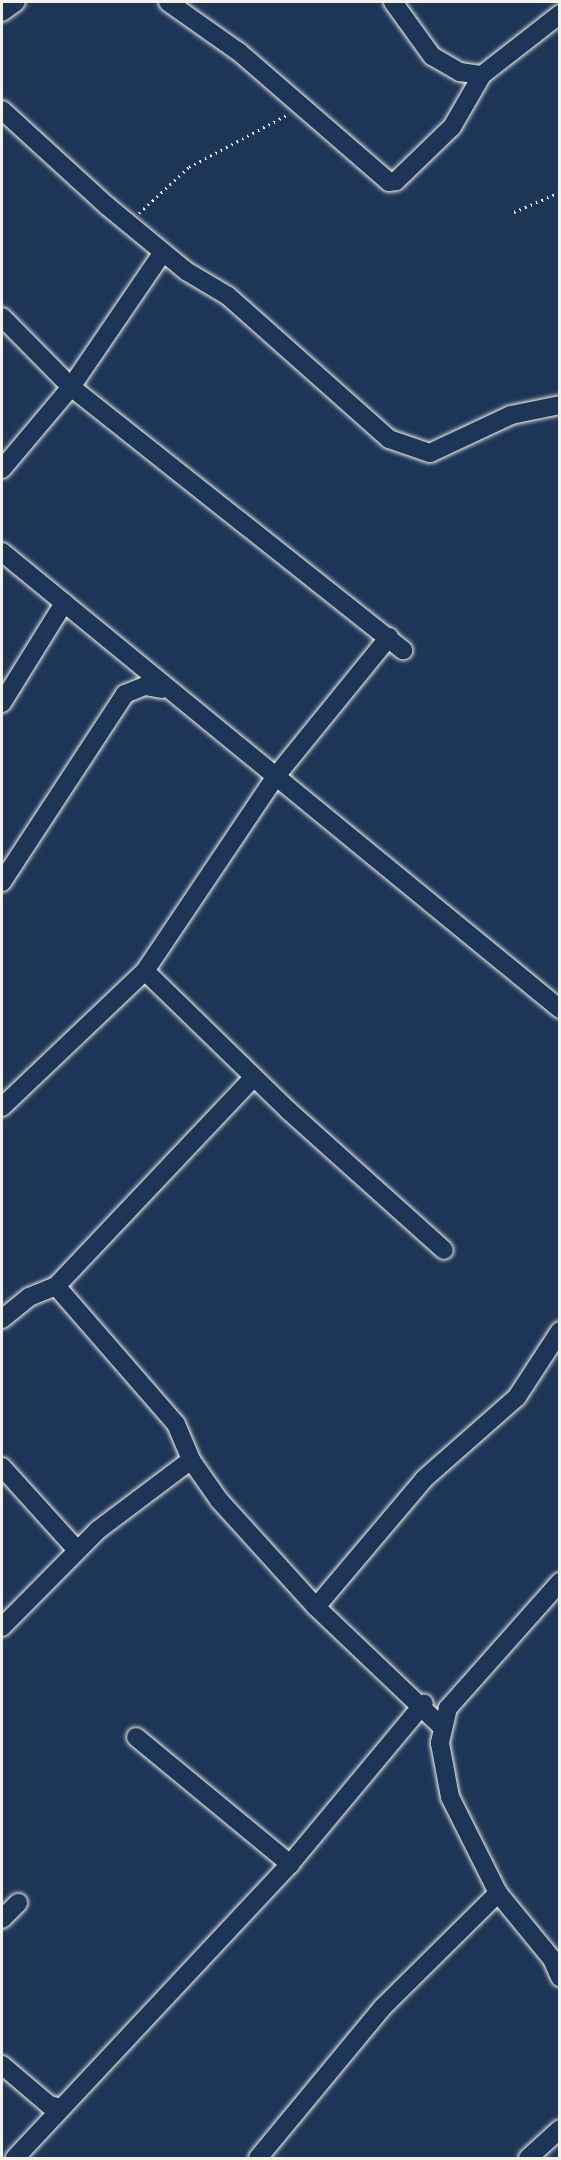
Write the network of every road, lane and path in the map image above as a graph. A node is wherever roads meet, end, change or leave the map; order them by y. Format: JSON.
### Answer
{"nodes":[{"id":1,"x":16,"y":2,"type":"edge"},
{"id":2,"x":168,"y":2,"type":"edge"},
{"id":3,"x":393,"y":2,"type":"edge"},
{"id":4,"x":2,"y":12,"type":"edge"},
{"id":5,"x":560,"y":14,"type":"edge"},
{"id":6,"x":482,"y":75,"type":"junction"},
{"id":7,"x":300,"y":105,"type":"junction"},
{"id":8,"x":2,"y":110,"type":"edge"},
{"id":9,"x":560,"y":192,"type":"edge"},
{"id":10,"x":514,"y":212,"type":"dead end"},
{"id":11,"x":132,"y":225,"type":"junction"},
{"id":12,"x":164,"y":252,"type":"junction"},
{"id":13,"x":2,"y":317,"type":"edge"},
{"id":14,"x":71,"y":387,"type":"junction"},
{"id":15,"x":560,"y":405,"type":"edge"},
{"id":16,"x":2,"y":469,"type":"edge"},
{"id":17,"x":2,"y":552,"type":"edge"},
{"id":18,"x":64,"y":603,"type":"junction"},
{"id":19,"x":389,"y":638,"type":"junction"},
{"id":20,"x":403,"y":650,"type":"dead end"},
{"id":21,"x":162,"y":688,"type":"junction"},
{"id":22,"x":2,"y":703,"type":"edge"},
{"id":23,"x":276,"y":776,"type":"junction"},
{"id":24,"x":2,"y":882,"type":"edge"},
{"id":25,"x":145,"y":971,"type":"junction"},
{"id":26,"x":560,"y":1009,"type":"edge"},
{"id":27,"x":253,"y":1078,"type":"junction"},
{"id":28,"x":2,"y":1107,"type":"edge"},
{"id":29,"x":444,"y":1250,"type":"dead end"},
{"id":30,"x":56,"y":1286,"type":"junction"},
{"id":31,"x":2,"y":1319,"type":"edge"},
{"id":32,"x":560,"y":1331,"type":"edge"},
{"id":33,"x":191,"y":1460,"type":"junction"},
{"id":34,"x":2,"y":1467,"type":"edge"},
{"id":35,"x":76,"y":1549,"type":"junction"},
{"id":36,"x":560,"y":1582,"type":"edge"},
{"id":37,"x":316,"y":1607,"type":"junction"},
{"id":38,"x":2,"y":1627,"type":"edge"},
{"id":39,"x":424,"y":1703,"type":"junction"},
{"id":40,"x":441,"y":1726,"type":"junction"},
{"id":41,"x":136,"y":1737,"type":"dead end"},
{"id":42,"x":290,"y":1864,"type":"junction"},
{"id":43,"x":498,"y":1893,"type":"junction"},
{"id":44,"x":18,"y":1903,"type":"dead end"},
{"id":45,"x":2,"y":1919,"type":"edge"},
{"id":46,"x":560,"y":1977,"type":"edge"},
{"id":47,"x":2,"y":2065,"type":"edge"},
{"id":48,"x":62,"y":2108,"type":"junction"},
{"id":49,"x":560,"y":2129,"type":"edge"},
{"id":50,"x":15,"y":2158,"type":"edge"},
{"id":51,"x":258,"y":2158,"type":"edge"},
{"id":52,"x":528,"y":2158,"type":"edge"}],
"edges":[{"from":1,"to":4,"type":"street"},
{"from":2,"to":7,"type":"street"},
{"from":3,"to":6,"type":"street"},
{"from":5,"to":6,"type":"street"},
{"from":6,"to":7,"type":"street"},
{"from":7,"to":11,"type":"path"},
{"from":8,"to":11,"type":"street"},
{"from":9,"to":10,"type":"path"},
{"from":11,"to":12,"type":"street"},
{"from":12,"to":14,"type":"street"},
{"from":12,"to":15,"type":"street"},
{"from":13,"to":14,"type":"street"},
{"from":14,"to":16,"type":"street"},
{"from":14,"to":19,"type":"street"},
{"from":17,"to":18,"type":"street"},
{"from":18,"to":21,"type":"street"},
{"from":18,"to":22,"type":"street"},
{"from":19,"to":20,"type":"street"},
{"from":19,"to":23,"type":"street"},
{"from":21,"to":23,"type":"street"},
{"from":21,"to":24,"type":"street"},
{"from":23,"to":25,"type":"street"},
{"from":23,"to":26,"type":"street"},
{"from":25,"to":27,"type":"street"},
{"from":25,"to":28,"type":"street"},
{"from":27,"to":29,"type":"street"},
{"from":27,"to":30,"type":"street"},
{"from":30,"to":31,"type":"street"},
{"from":30,"to":33,"type":"street"},
{"from":32,"to":37,"type":"street"},
{"from":33,"to":35,"type":"street"},
{"from":33,"to":37,"type":"street"},
{"from":34,"to":35,"type":"street"},
{"from":35,"to":38,"type":"street"},
{"from":36,"to":40,"type":"street"},
{"from":37,"to":39,"type":"street"},
{"from":39,"to":40,"type":"street"},
{"from":39,"to":42,"type":"street"},
{"from":40,"to":43,"type":"street"},
{"from":41,"to":42,"type":"street"},
{"from":42,"to":48,"type":"street"},
{"from":43,"to":46,"type":"street"},
{"from":43,"to":51,"type":"street"},
{"from":44,"to":45,"type":"street"},
{"from":47,"to":48,"type":"street"},
{"from":48,"to":50,"type":"street"},
{"from":49,"to":52,"type":"street"}]}
